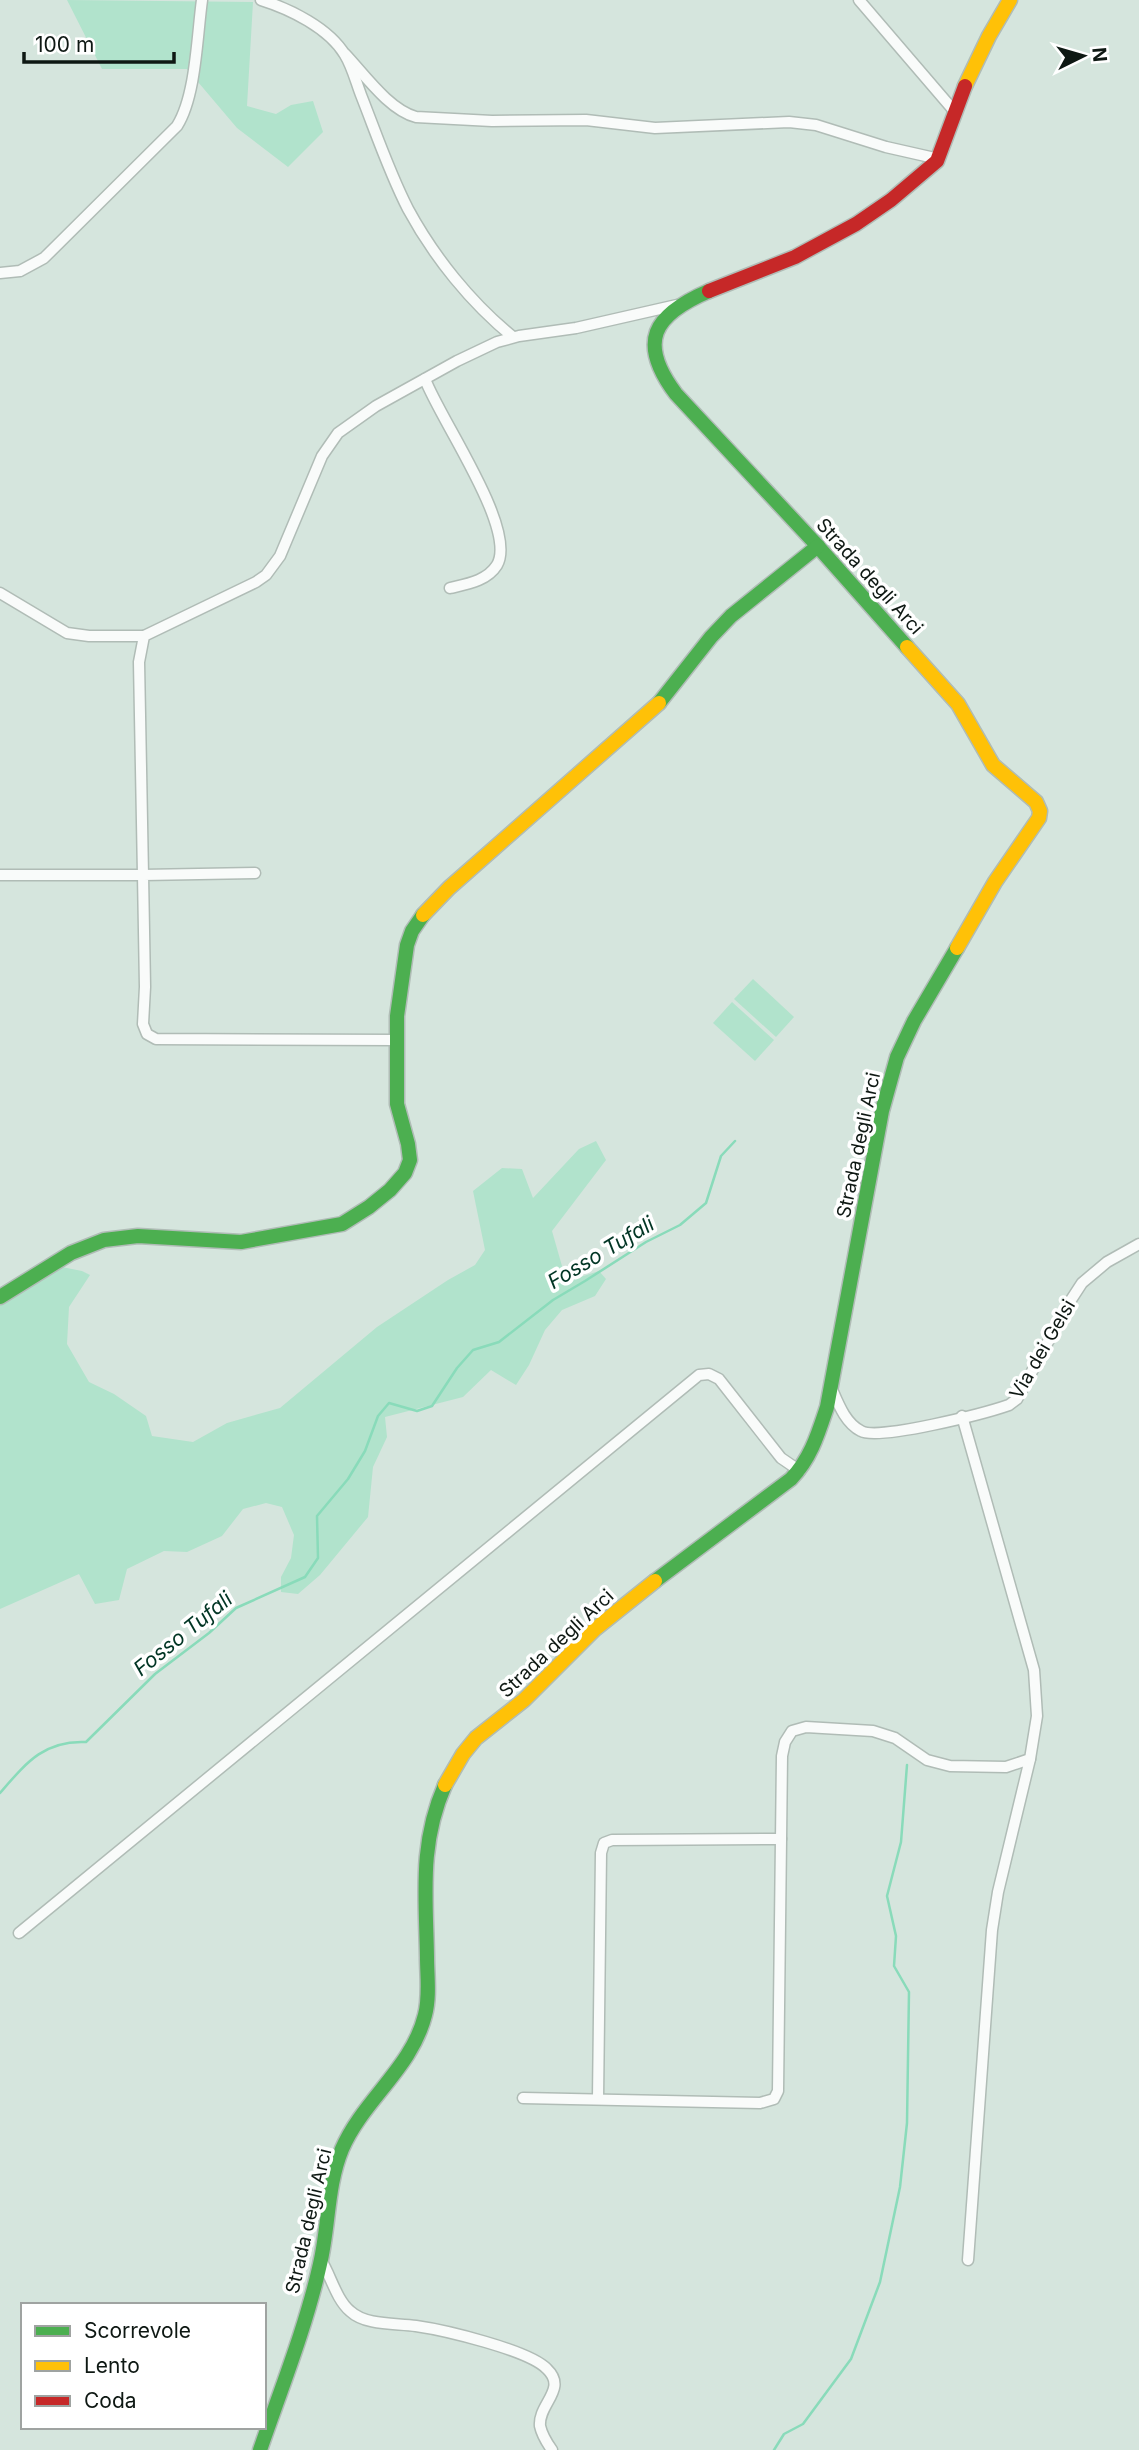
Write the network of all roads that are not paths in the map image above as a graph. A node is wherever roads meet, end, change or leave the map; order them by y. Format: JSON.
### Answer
{"nodes":[{"id":1,"x":202,"y":0,"type":"edge"},
{"id":2,"x":261,"y":0,"type":"edge"},
{"id":3,"x":859,"y":0,"type":"edge"},
{"id":4,"x":1010,"y":0,"type":"edge"},
{"id":5,"x":345,"y":54,"type":"junction"},
{"id":6,"x":955,"y":112,"type":"junction"},
{"id":7,"x":939,"y":159,"type":"junction"},
{"id":8,"x":0,"y":272,"type":"edge"},
{"id":9,"x":677,"y":305,"type":"junction"},
{"id":10,"x":513,"y":337,"type":"junction"},
{"id":11,"x":425,"y":379,"type":"junction"},
{"id":12,"x":818,"y":546,"type":"junction"},
{"id":13,"x":450,"y":588,"type":"dead end"},
{"id":14,"x":0,"y":593,"type":"edge"},
{"id":15,"x":144,"y":636,"type":"junction"},
{"id":16,"x":255,"y":873,"type":"dead end"},
{"id":17,"x":0,"y":875,"type":"edge"},
{"id":18,"x":143,"y":875,"type":"junction"},
{"id":19,"x":397,"y":1040,"type":"junction"},
{"id":20,"x":1139,"y":1244,"type":"edge"},
{"id":21,"x":0,"y":1297,"type":"edge"},
{"id":22,"x":831,"y":1387,"type":"junction"},
{"id":23,"x":962,"y":1416,"type":"junction"},
{"id":24,"x":800,"y":1471,"type":"junction"},
{"id":25,"x":1030,"y":1759,"type":"junction"},
{"id":26,"x":781,"y":1839,"type":"junction"},
{"id":27,"x":19,"y":1933,"type":"dead end"},
{"id":28,"x":523,"y":2098,"type":"dead end"},
{"id":29,"x":597,"y":2099,"type":"junction"},
{"id":30,"x":321,"y":2260,"type":"junction"},
{"id":31,"x":968,"y":2260,"type":"dead end"},
{"id":32,"x":260,"y":2450,"type":"edge"},
{"id":33,"x":552,"y":2450,"type":"edge"}],
"edges":[{"from":1,"to":8,"type":"street"},
{"from":2,"to":5,"type":"street"},
{"from":3,"to":6,"type":"street"},
{"from":4,"to":6,"type":"street"},
{"from":5,"to":7,"type":"street"},
{"from":5,"to":10,"type":"street"},
{"from":6,"to":7,"type":"street"},
{"from":7,"to":9,"type":"street"},
{"from":9,"to":10,"type":"street"},
{"from":9,"to":12,"type":"street","name":"Strada degli Arci"},
{"from":10,"to":11,"type":"street"},
{"from":11,"to":13,"type":"street"},
{"from":11,"to":15,"type":"street"},
{"from":12,"to":19,"type":"street"},
{"from":12,"to":22,"type":"street","name":"Strada degli Arci"},
{"from":14,"to":15,"type":"street"},
{"from":15,"to":18,"type":"street"},
{"from":16,"to":18,"type":"street"},
{"from":17,"to":18,"type":"street"},
{"from":18,"to":19,"type":"street"},
{"from":19,"to":21,"type":"street"},
{"from":20,"to":23,"type":"street","name":"Via dei Gelsi"},
{"from":22,"to":23,"type":"street","name":"Via dei Gelsi"},
{"from":22,"to":24,"type":"street","name":"Strada degli Arci"},
{"from":23,"to":25,"type":"street"},
{"from":24,"to":27,"type":"street"},
{"from":24,"to":30,"type":"street","name":"Strada degli Arci"},
{"from":25,"to":26,"type":"street"},
{"from":25,"to":31,"type":"street"},
{"from":26,"to":29,"type":"street"},
{"from":26,"to":29,"type":"street"},
{"from":28,"to":29,"type":"street"},
{"from":30,"to":32,"type":"street","name":"Strada degli Arci"},
{"from":30,"to":33,"type":"street"}]}
